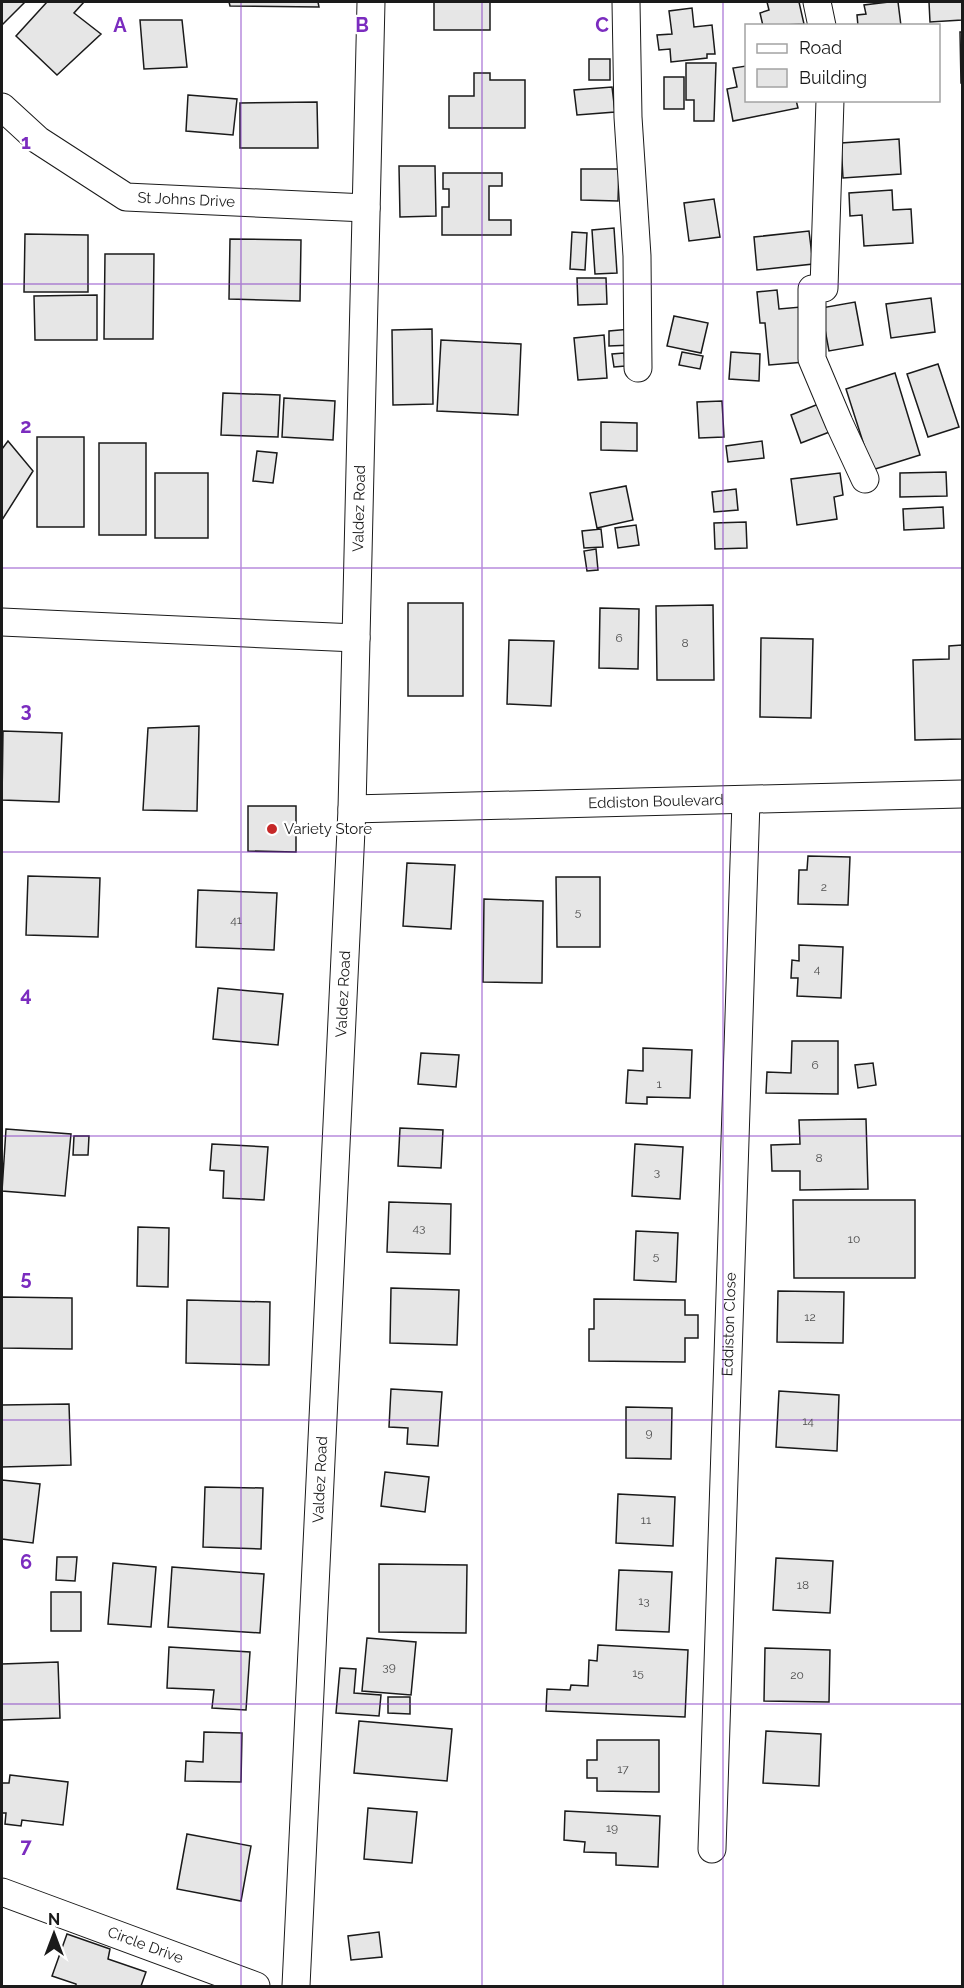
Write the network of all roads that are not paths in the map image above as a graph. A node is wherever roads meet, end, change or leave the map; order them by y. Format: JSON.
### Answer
{"nodes":[{"id":1,"x":371,"y":2,"type":"edge"},
{"id":2,"x":626,"y":2,"type":"edge"},
{"id":3,"x":817,"y":2,"type":"edge"},
{"id":4,"x":822,"y":24,"type":"edge"},
{"id":5,"x":830,"y":102,"type":"edge"},
{"id":6,"x":2,"y":107,"type":"edge"},
{"id":7,"x":366,"y":208,"type":"junction"},
{"id":8,"x":638,"y":368,"type":"dead end"},
{"id":9,"x":865,"y":479,"type":"dead end"},
{"id":10,"x":2,"y":622,"type":"edge"},
{"id":11,"x":356,"y":638,"type":"junction"},
{"id":12,"x":963,"y":794,"type":"edge"},
{"id":13,"x":746,"y":801,"type":"junction"},
{"id":14,"x":352,"y":809,"type":"junction"},
{"id":15,"x":712,"y":1849,"type":"dead end"},
{"id":16,"x":2,"y":1892,"type":"edge"},
{"id":17,"x":256,"y":1986,"type":"edge"},
{"id":18,"x":296,"y":1986,"type":"edge"}],
"edges":[{"from":1,"to":7,"type":"street","name":"Valdez Road"},
{"from":2,"to":8,"type":"street"},
{"from":3,"to":4,"type":"street"},
{"from":5,"to":9,"type":"street"},
{"from":6,"to":7,"type":"street","name":"St Johns Drive"},
{"from":7,"to":11,"type":"street","name":"Valdez Road"},
{"from":10,"to":11,"type":"street"},
{"from":11,"to":14,"type":"street","name":"Valdez Road"},
{"from":12,"to":13,"type":"street","name":"Eddiston Boulevard"},
{"from":13,"to":14,"type":"street","name":"Eddiston Boulevard"},
{"from":13,"to":15,"type":"street","name":"Eddiston Close"},
{"from":14,"to":18,"type":"street","name":"Valdez Road"},
{"from":16,"to":17,"type":"street","name":"Circle Drive"}]}
